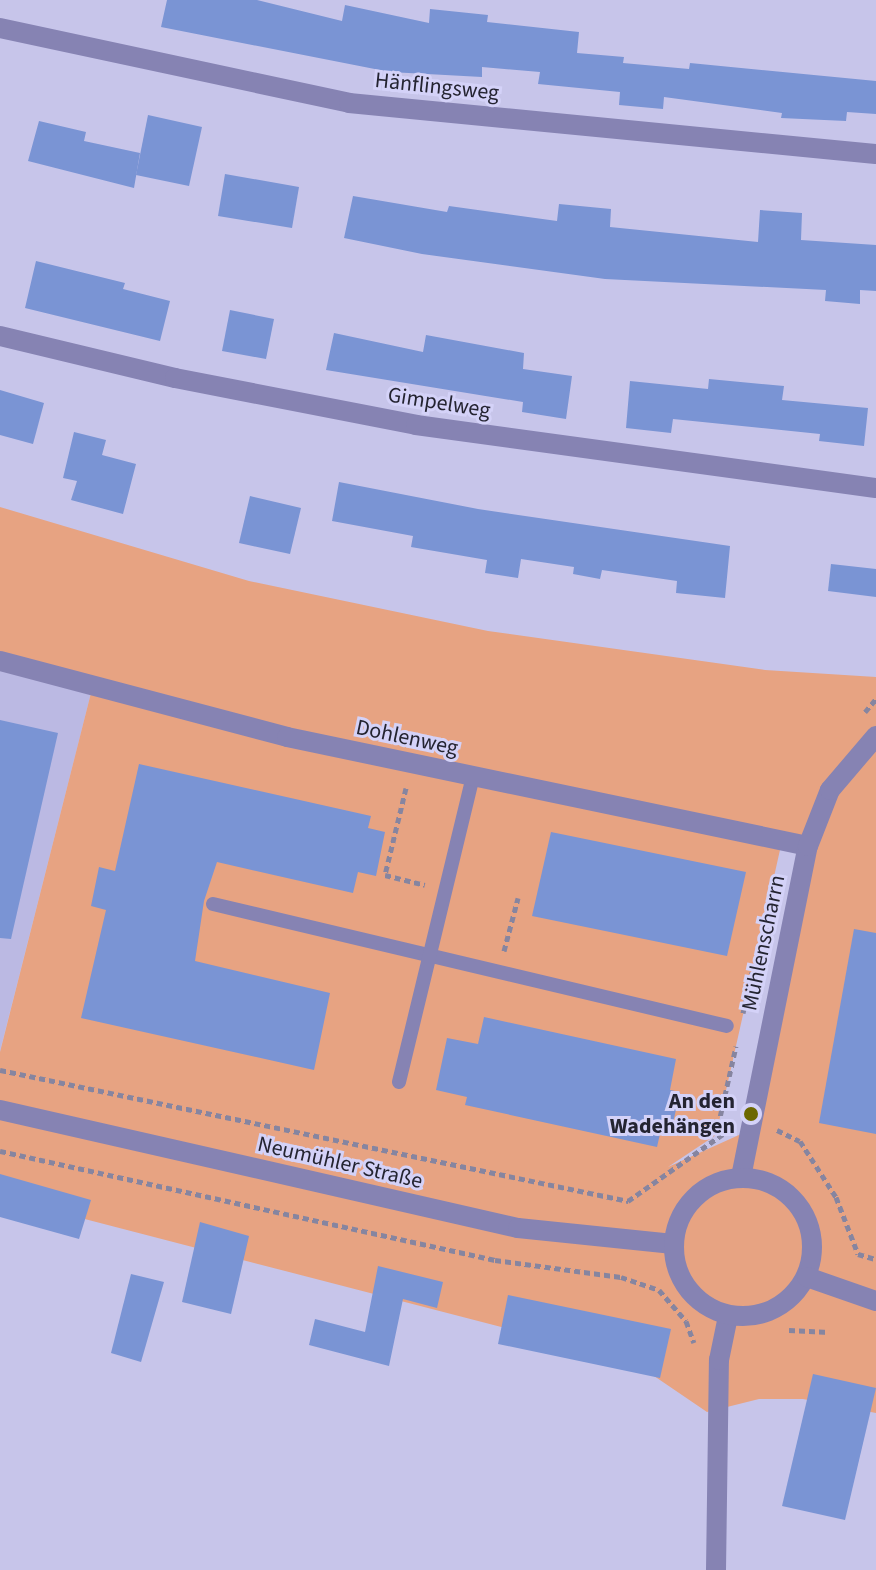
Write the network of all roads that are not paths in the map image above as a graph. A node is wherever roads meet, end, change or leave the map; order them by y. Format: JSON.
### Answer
{"nodes":[{"id":1,"x":0,"y":28,"type":"edge"},
{"id":2,"x":876,"y":154,"type":"edge"},
{"id":3,"x":0,"y":336,"type":"edge"},
{"id":4,"x":876,"y":488,"type":"edge"},
{"id":5,"x":0,"y":661,"type":"edge"},
{"id":6,"x":876,"y":736,"type":"edge"},
{"id":7,"x":473,"y":777,"type":"junction"},
{"id":8,"x":808,"y":846,"type":"junction"},
{"id":9,"x":213,"y":904,"type":"dead end"},
{"id":10,"x":430,"y":956,"type":"junction"},
{"id":11,"x":727,"y":1026,"type":"dead end"},
{"id":12,"x":399,"y":1082,"type":"dead end"},
{"id":13,"x":0,"y":1110,"type":"edge"},
{"id":14,"x":741,"y":1177,"type":"junction"},
{"id":15,"x":673,"y":1244,"type":"junction"},
{"id":16,"x":807,"y":1277,"type":"junction"},
{"id":17,"x":876,"y":1301,"type":"edge"},
{"id":18,"x":728,"y":1316,"type":"junction"},
{"id":19,"x":716,"y":1570,"type":"edge"}],
"edges":[{"from":1,"to":2,"type":"street","name":"Hänflingsweg"},
{"from":3,"to":4,"type":"street","name":"Gimpelweg"},
{"from":5,"to":7,"type":"street","name":"Dohlenweg"},
{"from":6,"to":8,"type":"street","name":"Mühlenscharrn"},
{"from":7,"to":8,"type":"street","name":"Dohlenweg"},
{"from":7,"to":10,"type":"lane"},
{"from":8,"to":14,"type":"street","name":"Mühlenscharrn"},
{"from":9,"to":10,"type":"lane"},
{"from":10,"to":11,"type":"lane"},
{"from":10,"to":12,"type":"lane"},
{"from":13,"to":15,"type":"street","name":"Neumühler Straße"},
{"from":14,"to":15,"type":"street"},
{"from":14,"to":16,"type":"street"},
{"from":15,"to":18,"type":"street"},
{"from":16,"to":17,"type":"street"},
{"from":16,"to":18,"type":"street"},
{"from":18,"to":19,"type":"street"}]}
